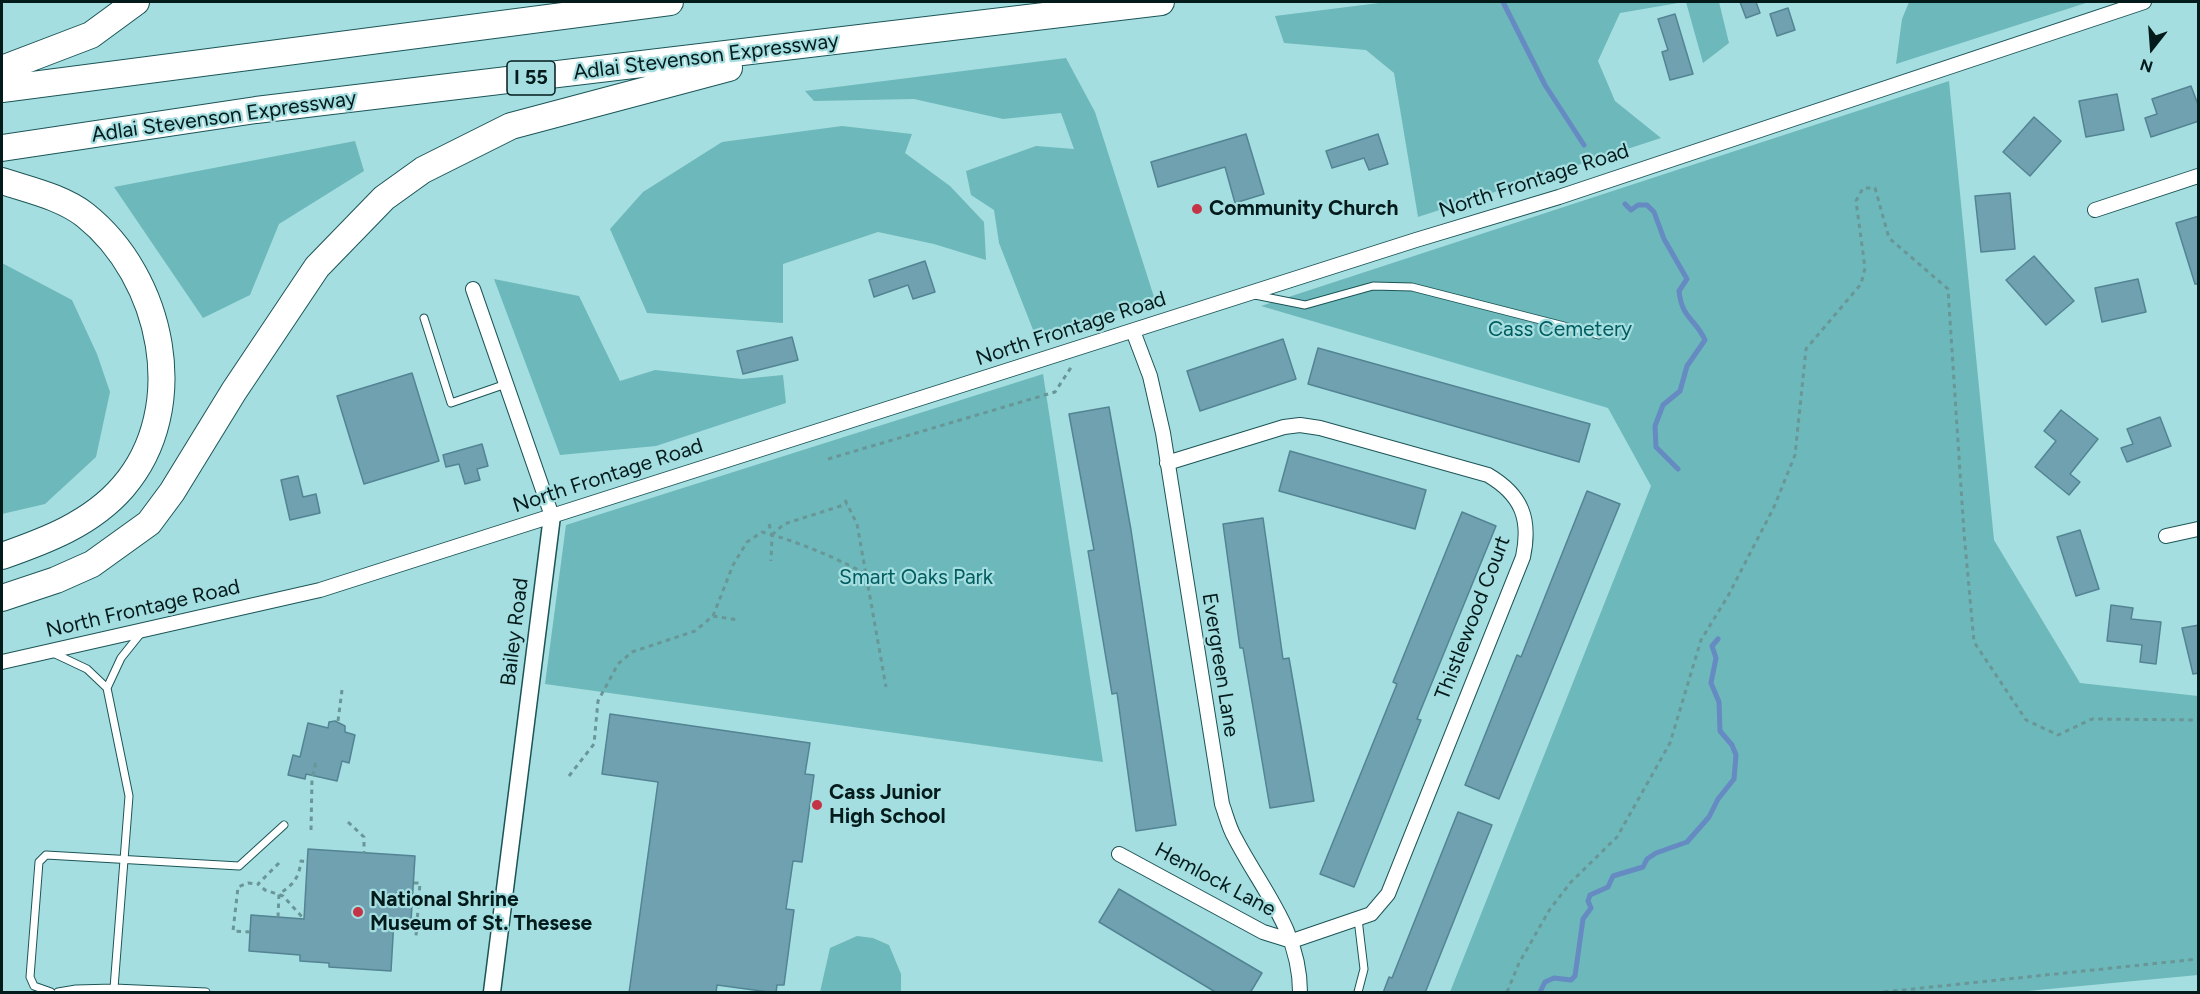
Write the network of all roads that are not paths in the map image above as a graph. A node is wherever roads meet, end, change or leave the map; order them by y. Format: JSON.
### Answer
{"nodes":[{"id":1,"x":136,"y":2,"type":"edge"},
{"id":2,"x":670,"y":2,"type":"edge"},
{"id":3,"x":1161,"y":2,"type":"edge"},
{"id":4,"x":2144,"y":2,"type":"edge"},
{"id":5,"x":809,"y":45,"type":"junction"},
{"id":6,"x":2,"y":69,"type":"edge"},
{"id":7,"x":2,"y":89,"type":"edge"},
{"id":8,"x":2,"y":148,"type":"edge"},
{"id":9,"x":2199,"y":176,"type":"edge"},
{"id":10,"x":2,"y":181,"type":"edge"},
{"id":11,"x":2095,"y":210,"type":"dead end"},
{"id":12,"x":473,"y":289,"type":"dead end"},
{"id":13,"x":1252,"y":294,"type":"junction"},
{"id":14,"x":424,"y":318,"type":"dead end"},
{"id":15,"x":1133,"y":331,"type":"junction"},
{"id":16,"x":1599,"y":335,"type":"dead end"},
{"id":17,"x":506,"y":384,"type":"junction"},
{"id":18,"x":1167,"y":463,"type":"junction"},
{"id":19,"x":552,"y":516,"type":"junction"},
{"id":20,"x":2199,"y":529,"type":"edge"},
{"id":21,"x":2166,"y":536,"type":"dead end"},
{"id":22,"x":2,"y":556,"type":"edge"},
{"id":23,"x":2,"y":598,"type":"edge"},
{"id":24,"x":143,"y":630,"type":"junction"},
{"id":25,"x":49,"y":651,"type":"junction"},
{"id":26,"x":2,"y":662,"type":"edge"},
{"id":27,"x":107,"y":688,"type":"junction"},
{"id":28,"x":284,"y":825,"type":"dead end"},
{"id":29,"x":1119,"y":854,"type":"dead end"},
{"id":30,"x":126,"y":858,"type":"junction"},
{"id":31,"x":1358,"y":919,"type":"junction"},
{"id":32,"x":1292,"y":941,"type":"junction"},
{"id":33,"x":114,"y":988,"type":"junction"},
{"id":34,"x":51,"y":993,"type":"edge"},
{"id":35,"x":58,"y":993,"type":"edge"},
{"id":36,"x":206,"y":993,"type":"edge"},
{"id":37,"x":492,"y":993,"type":"edge"},
{"id":38,"x":1300,"y":993,"type":"edge"},
{"id":39,"x":1358,"y":993,"type":"edge"}],
"edges":[{"from":1,"to":6,"type":"highway"},
{"from":2,"to":7,"type":"highway"},
{"from":3,"to":5,"type":"highway","name":"Adlai Stevenson Expressway","number":"I 55"},
{"from":4,"to":13,"type":"street","name":"North Frontage Road"},
{"from":5,"to":8,"type":"highway","name":"Adlai Stevenson Expressway","number":"I 55"},
{"from":5,"to":23,"type":"highway"},
{"from":9,"to":11,"type":"street"},
{"from":10,"to":22,"type":"highway"},
{"from":12,"to":17,"type":"street","name":"Bailey Road"},
{"from":13,"to":15,"type":"street","name":"North Frontage Road"},
{"from":13,"to":16,"type":"lane"},
{"from":14,"to":17,"type":"lane"},
{"from":15,"to":18,"type":"street","name":"Evergreen Lane"},
{"from":15,"to":19,"type":"street","name":"North Frontage Road"},
{"from":17,"to":19,"type":"street","name":"Bailey Road"},
{"from":18,"to":31,"type":"street","name":"Thistlewood Court"},
{"from":18,"to":32,"type":"street","name":"Evergreen Lane"},
{"from":19,"to":24,"type":"street","name":"North Frontage Road"},
{"from":19,"to":37,"type":"street","name":"Bailey Road"},
{"from":20,"to":21,"type":"street"},
{"from":24,"to":25,"type":"street","name":"North Frontage Road"},
{"from":24,"to":27,"type":"lane"},
{"from":25,"to":26,"type":"street","name":"North Frontage Road"},
{"from":25,"to":27,"type":"lane"},
{"from":27,"to":30,"type":"lane"},
{"from":28,"to":30,"type":"lane"},
{"from":29,"to":32,"type":"street","name":"Hemlock Lane"},
{"from":30,"to":33,"type":"lane"},
{"from":30,"to":34,"type":"lane"},
{"from":31,"to":32,"type":"street","name":"Thistlewood Court"},
{"from":31,"to":39,"type":"lane"},
{"from":32,"to":38,"type":"street","name":"Evergreen Lane"},
{"from":33,"to":35,"type":"lane"},
{"from":33,"to":36,"type":"lane"}]}
